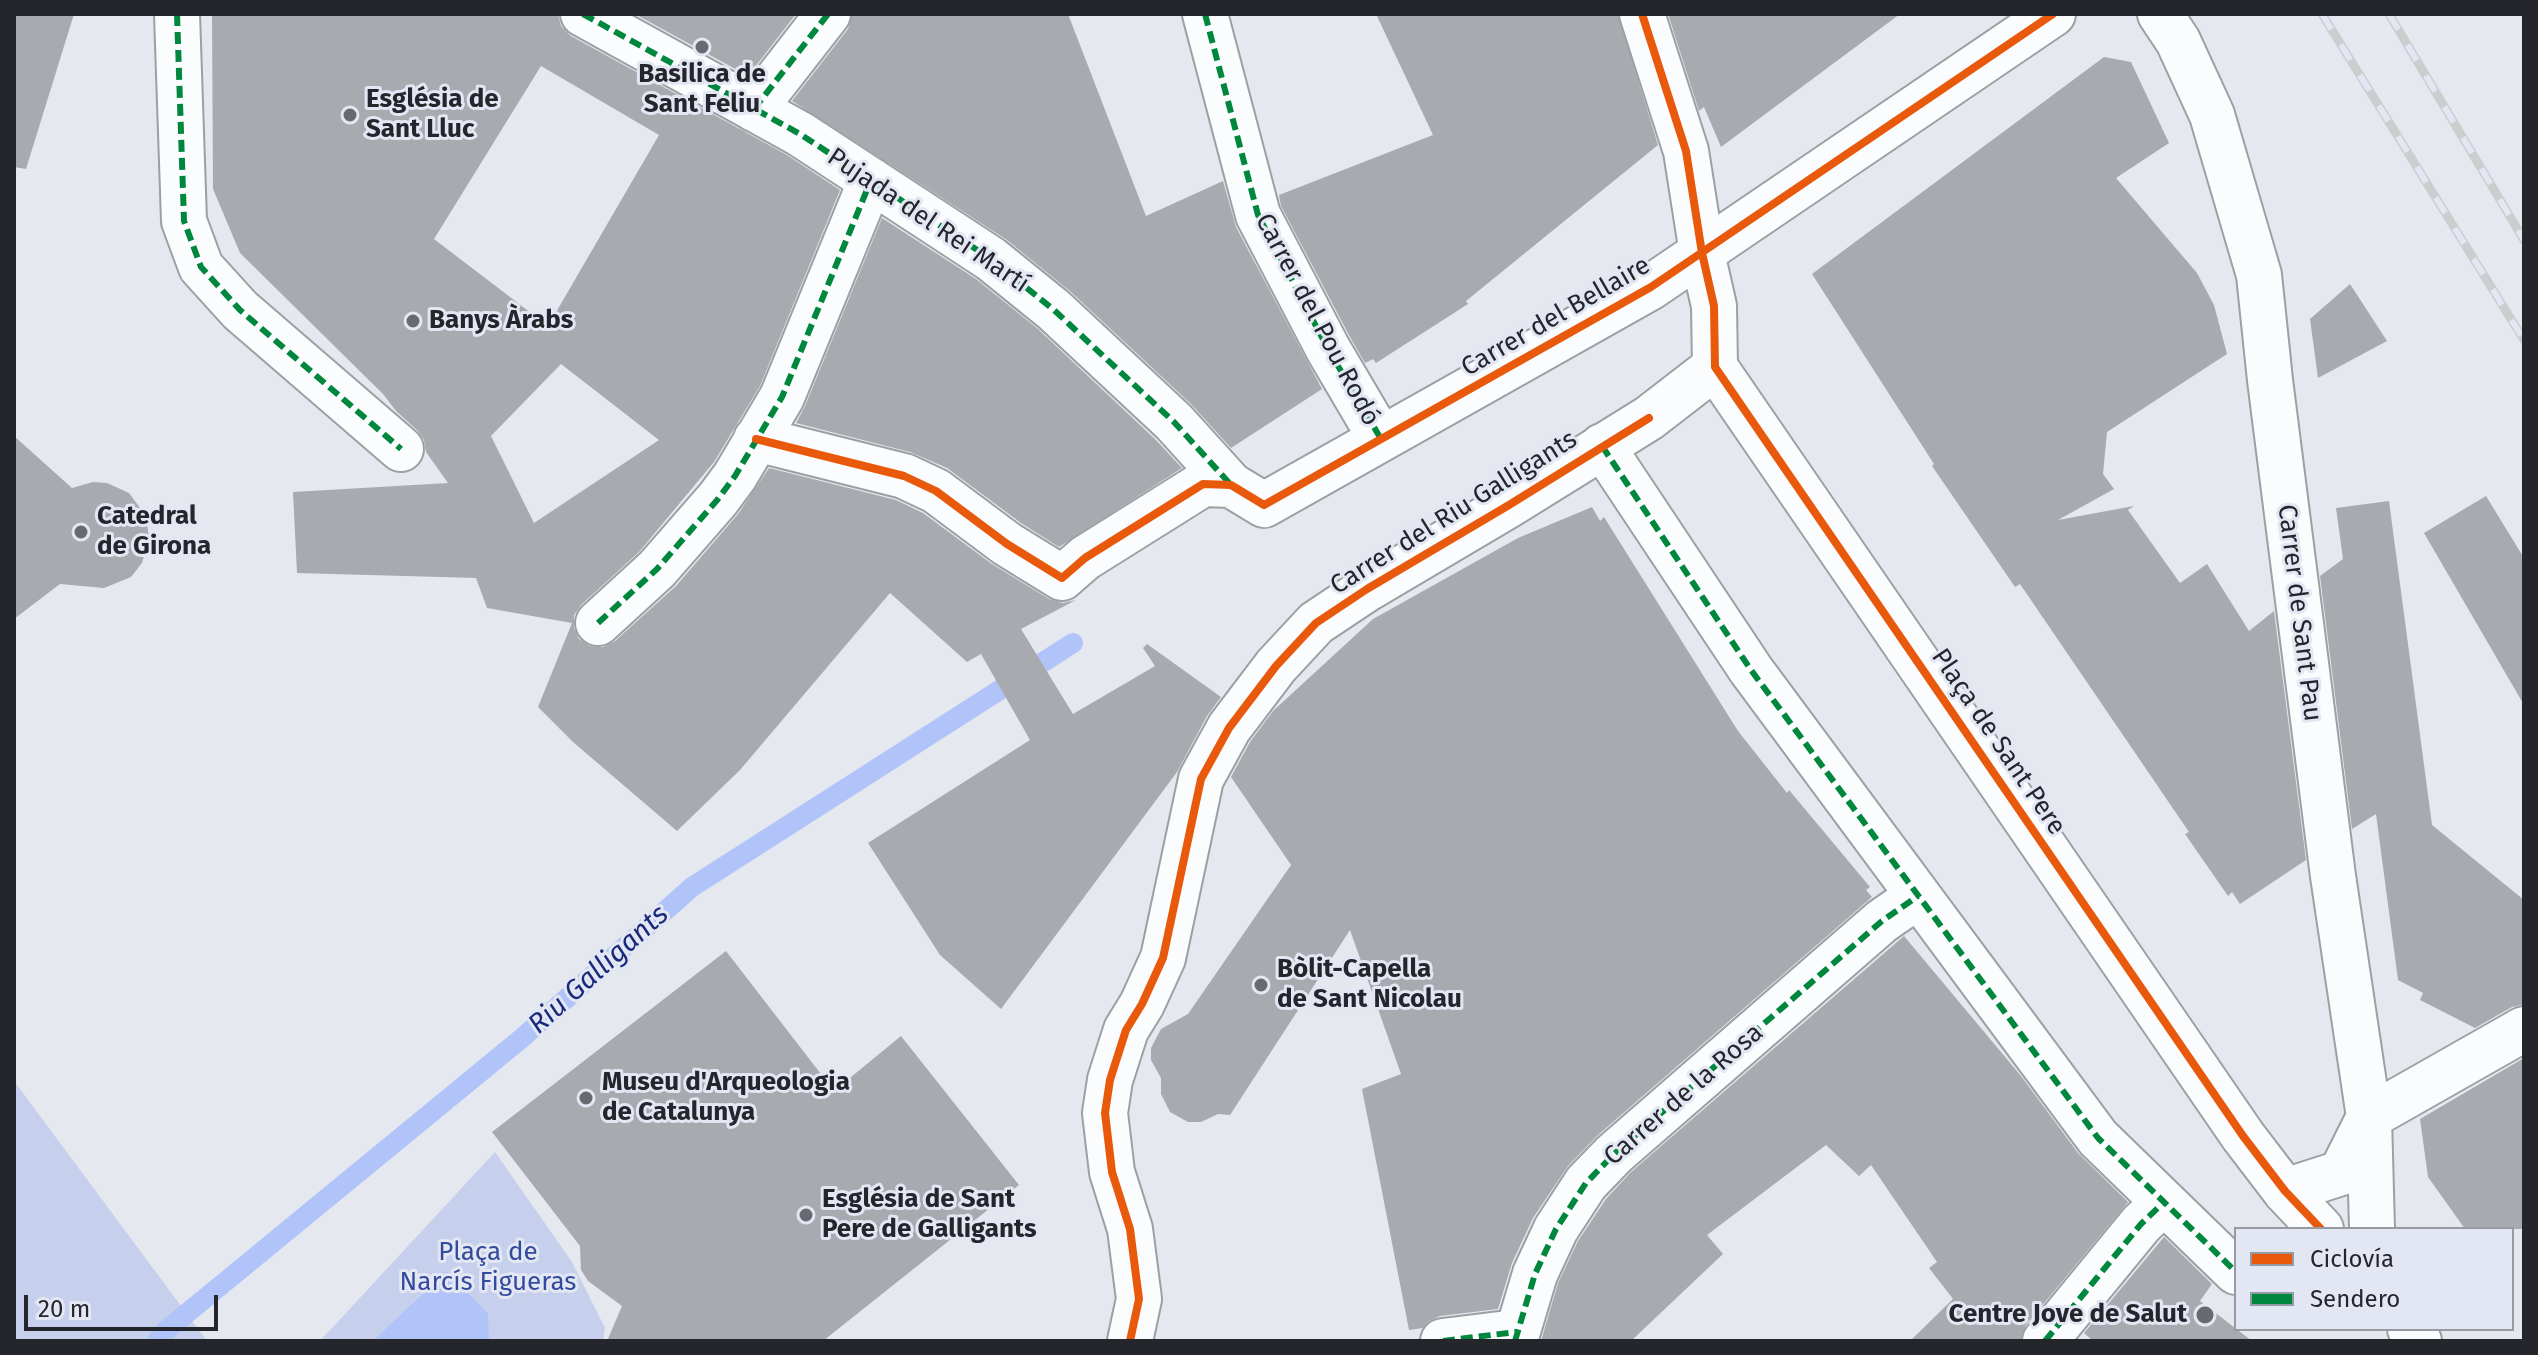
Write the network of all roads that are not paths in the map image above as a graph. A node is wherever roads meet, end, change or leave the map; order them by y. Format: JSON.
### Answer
{"nodes":[{"id":1,"x":177,"y":14,"type":"edge"},
{"id":2,"x":583,"y":14,"type":"edge"},
{"id":3,"x":828,"y":14,"type":"edge"},
{"id":4,"x":1205,"y":14,"type":"edge"},
{"id":5,"x":1642,"y":14,"type":"edge"},
{"id":6,"x":2053,"y":14,"type":"edge"},
{"id":7,"x":2160,"y":14,"type":"edge"},
{"id":8,"x":754,"y":109,"type":"junction"},
{"id":9,"x":871,"y":180,"type":"junction"},
{"id":10,"x":1702,"y":253,"type":"junction"},
{"id":11,"x":1715,"y":367,"type":"junction"},
{"id":12,"x":756,"y":439,"type":"junction"},
{"id":13,"x":1381,"y":439,"type":"junction"},
{"id":14,"x":1602,"y":446,"type":"junction"},
{"id":15,"x":401,"y":449,"type":"dead end"},
{"id":16,"x":1231,"y":485,"type":"junction"},
{"id":17,"x":598,"y":623,"type":"dead end"},
{"id":18,"x":1918,"y":896,"type":"junction"},
{"id":19,"x":2524,"y":1029,"type":"edge"},
{"id":20,"x":2369,"y":1117,"type":"junction"},
{"id":21,"x":2285,"y":1191,"type":"junction"},
{"id":22,"x":2164,"y":1202,"type":"junction"},
{"id":23,"x":2319,"y":1227,"type":"edge"},
{"id":24,"x":2372,"y":1227,"type":"edge"},
{"id":25,"x":2234,"y":1270,"type":"edge"},
{"id":26,"x":1516,"y":1336,"type":"edge"},
{"id":27,"x":1130,"y":1341,"type":"edge"},
{"id":28,"x":1443,"y":1341,"type":"edge"},
{"id":29,"x":2045,"y":1341,"type":"edge"}],
"edges":[{"from":1,"to":15,"type":"street"},
{"from":2,"to":8,"type":"street","name":"Pujada del Rei Martí"},
{"from":3,"to":8,"type":"street"},
{"from":4,"to":13,"type":"street","name":"Carrer del Pou Rodó"},
{"from":5,"to":10,"type":"street"},
{"from":6,"to":10,"type":"street","name":"Carrer del Bellaire"},
{"from":7,"to":20,"type":"street","name":"Carrer de Sant Pau"},
{"from":8,"to":9,"type":"street","name":"Pujada del Rei Martí"},
{"from":9,"to":12,"type":"street"},
{"from":9,"to":16,"type":"street","name":"Pujada del Rei Martí"},
{"from":10,"to":11,"type":"street"},
{"from":10,"to":13,"type":"street","name":"Carrer del Bellaire"},
{"from":11,"to":14,"type":"street","name":"Carrer del Riu Galligants"},
{"from":11,"to":21,"type":"street","name":"Plaça de Sant Pere"},
{"from":12,"to":16,"type":"street"},
{"from":12,"to":17,"type":"street"},
{"from":13,"to":16,"type":"street","name":"Carrer del Bellaire"},
{"from":14,"to":18,"type":"street"},
{"from":14,"to":27,"type":"street","name":"Carrer del Riu Galligants"},
{"from":18,"to":22,"type":"street"},
{"from":18,"to":26,"type":"street","name":"Carrer de la Rosa"},
{"from":19,"to":20,"type":"street"},
{"from":20,"to":21,"type":"street"},
{"from":20,"to":24,"type":"street","name":"Carrer de Sant Pau"},
{"from":21,"to":23,"type":"street","name":"Plaça de Sant Pere"},
{"from":22,"to":25,"type":"street"},
{"from":22,"to":29,"type":"street"},
{"from":26,"to":28,"type":"street"}]}
